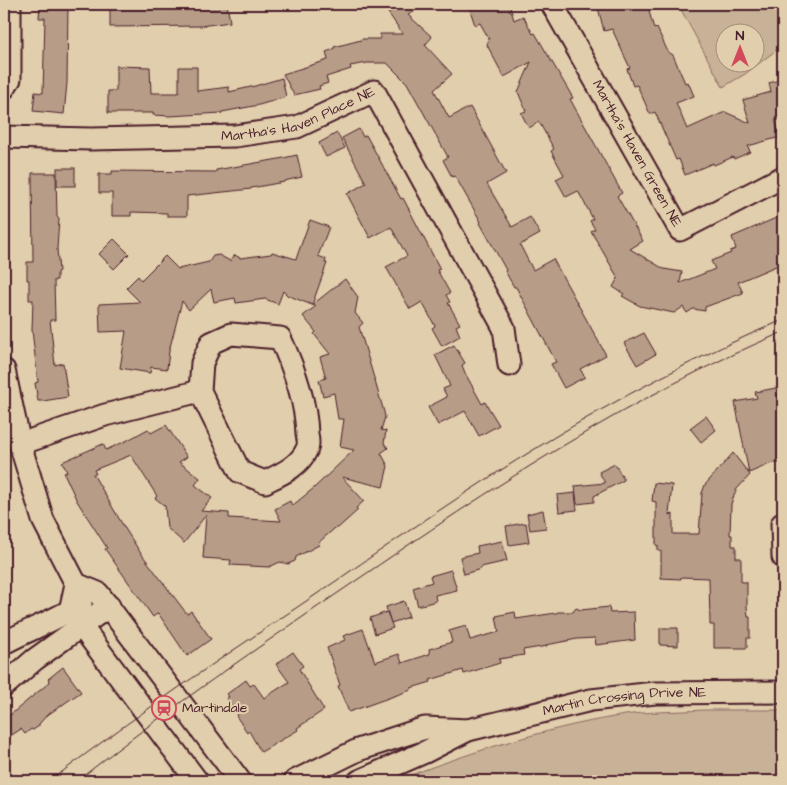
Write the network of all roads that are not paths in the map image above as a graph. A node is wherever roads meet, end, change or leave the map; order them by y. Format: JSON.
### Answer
{"nodes":[{"id":1,"x":10,"y":4,"type":"edge"},
{"id":2,"x":552,"y":4,"type":"edge"},
{"id":3,"x":4,"y":88,"type":"edge"},
{"id":4,"x":4,"y":136,"type":"edge"},
{"id":5,"x":783,"y":177,"type":"edge"},
{"id":6,"x":508,"y":364,"type":"dead end"},
{"id":7,"x":4,"y":370,"type":"edge"},
{"id":8,"x":200,"y":391,"type":"junction"},
{"id":9,"x":20,"y":444,"type":"junction"},
{"id":10,"x":782,"y":524,"type":"edge"},
{"id":11,"x":783,"y":557,"type":"edge"},
{"id":12,"x":76,"y":584,"type":"junction"},
{"id":13,"x":104,"y":600,"type":"junction"},
{"id":14,"x":76,"y":619,"type":"junction"},
{"id":15,"x":4,"y":643,"type":"edge"},
{"id":16,"x":4,"y":686,"type":"edge"},
{"id":17,"x":783,"y":692,"type":"edge"},
{"id":18,"x":468,"y":730,"type":"junction"},
{"id":19,"x":197,"y":781,"type":"edge"},
{"id":20,"x":240,"y":781,"type":"edge"},
{"id":21,"x":295,"y":781,"type":"edge"},
{"id":22,"x":359,"y":781,"type":"edge"}],
"edges":[{"from":1,"to":3,"type":"street"},
{"from":2,"to":5,"type":"street","name":"Martha's Haven Green NE"},
{"from":4,"to":6,"type":"street","name":"Martha's Haven Place NE"},
{"from":7,"to":9,"type":"street"},
{"from":8,"to":8,"type":"street"},
{"from":8,"to":9,"type":"street"},
{"from":9,"to":12,"type":"street"},
{"from":10,"to":11,"type":"street"},
{"from":12,"to":13,"type":"street"},
{"from":12,"to":14,"type":"street"},
{"from":13,"to":14,"type":"street"},
{"from":13,"to":20,"type":"street"},
{"from":14,"to":15,"type":"street"},
{"from":14,"to":16,"type":"street"},
{"from":14,"to":19,"type":"street"},
{"from":17,"to":18,"type":"street","name":"Martin Crossing Drive NE"},
{"from":18,"to":21,"type":"street","name":"Martin Crossing Drive NE"},
{"from":18,"to":22,"type":"street","name":"Martin Crossing Drive NE"}]}
